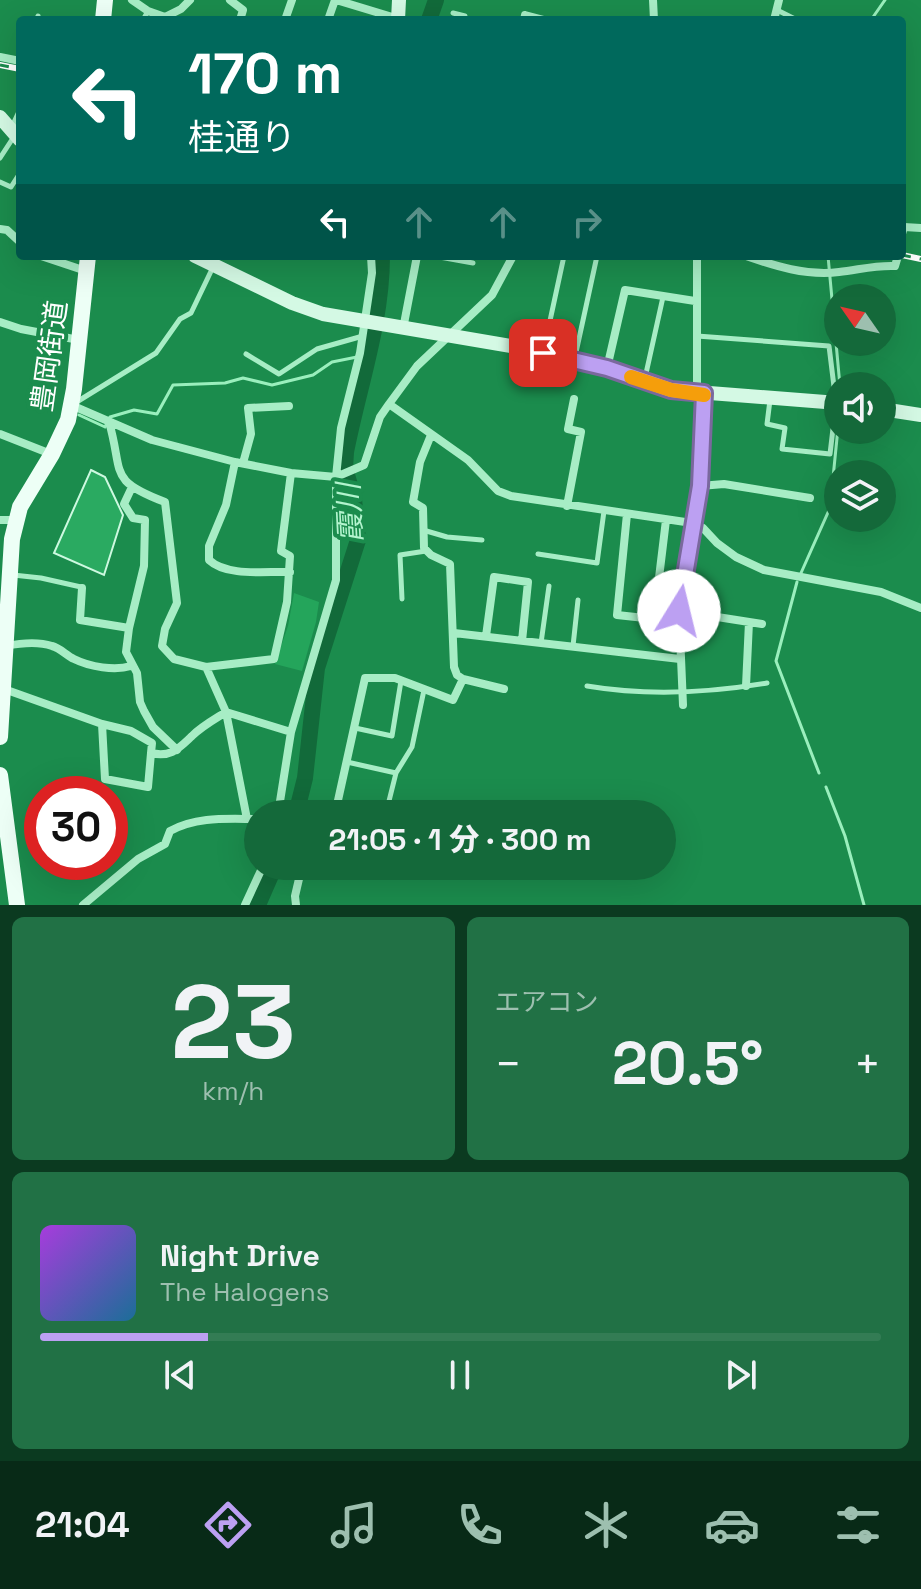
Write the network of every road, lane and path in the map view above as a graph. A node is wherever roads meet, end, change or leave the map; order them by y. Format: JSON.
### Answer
{"nodes":[{"id":1,"x":132,"y":0,"type":"edge"},
{"id":2,"x":190,"y":0,"type":"edge"},
{"id":3,"x":230,"y":0,"type":"edge"},
{"id":4,"x":247,"y":0,"type":"edge"},
{"id":5,"x":335,"y":0,"type":"edge"},
{"id":6,"x":243,"y":10,"type":"junction"},
{"id":7,"x":148,"y":11,"type":"junction"},
{"id":8,"x":453,"y":13,"type":"dead end"},
{"id":9,"x":145,"y":16,"type":"edge"},
{"id":10,"x":160,"y":16,"type":"edge"},
{"id":11,"x":169,"y":16,"type":"edge"},
{"id":12,"x":241,"y":16,"type":"edge"},
{"id":13,"x":388,"y":16,"type":"edge"},
{"id":14,"x":465,"y":16,"type":"edge"},
{"id":15,"x":0,"y":117,"type":"edge"},
{"id":16,"x":16,"y":135,"type":"edge"},
{"id":17,"x":0,"y":158,"type":"edge"},
{"id":18,"x":16,"y":179,"type":"edge"},
{"id":19,"x":0,"y":182,"type":"edge"},
{"id":20,"x":64,"y":260,"type":"edge"},
{"id":21,"x":206,"y":260,"type":"edge"},
{"id":22,"x":208,"y":260,"type":"edge"},
{"id":23,"x":371,"y":260,"type":"edge"},
{"id":24,"x":416,"y":260,"type":"edge"},
{"id":25,"x":456,"y":260,"type":"edge"},
{"id":26,"x":511,"y":260,"type":"edge"},
{"id":27,"x":563,"y":260,"type":"edge"},
{"id":28,"x":596,"y":260,"type":"edge"},
{"id":29,"x":697,"y":260,"type":"edge"},
{"id":30,"x":757,"y":260,"type":"edge"},
{"id":31,"x":897,"y":260,"type":"edge"},
{"id":32,"x":473,"y":263,"type":"dead end"},
{"id":33,"x":87,"y":264,"type":"edge"},
{"id":34,"x":663,"y":297,"type":"junction"},
{"id":35,"x":695,"y":301,"type":"junction"},
{"id":36,"x":0,"y":322,"type":"edge"},
{"id":37,"x":396,"y":327,"type":"junction"},
{"id":38,"x":364,"y":329,"type":"junction"},
{"id":39,"x":450,"y":336,"type":"junction"},
{"id":40,"x":696,"y":336,"type":"junction"},
{"id":41,"x":79,"y":340,"type":"junction"},
{"id":42,"x":543,"y":353,"type":"junction"},
{"id":43,"x":246,"y":354,"type":"dead end"},
{"id":44,"x":575,"y":360,"type":"junction"},
{"id":45,"x":607,"y":368,"type":"junction"},
{"id":46,"x":833,"y":372,"type":"edge"},
{"id":47,"x":644,"y":382,"type":"junction"},
{"id":48,"x":700,"y":393,"type":"junction"},
{"id":49,"x":770,"y":396,"type":"junction"},
{"id":50,"x":574,"y":399,"type":"dead end"},
{"id":51,"x":824,"y":402,"type":"edge"},
{"id":52,"x":389,"y":404,"type":"junction"},
{"id":53,"x":71,"y":405,"type":"junction"},
{"id":54,"x":289,"y":406,"type":"dead end"},
{"id":55,"x":896,"y":411,"type":"edge"},
{"id":56,"x":921,"y":415,"type":"edge"},
{"id":57,"x":109,"y":422,"type":"junction"},
{"id":58,"x":0,"y":434,"type":"edge"},
{"id":59,"x":431,"y":435,"type":"junction"},
{"id":60,"x":831,"y":444,"type":"edge"},
{"id":61,"x":52,"y":454,"type":"junction"},
{"id":62,"x":239,"y":463,"type":"junction"},
{"id":63,"x":291,"y":473,"type":"junction"},
{"id":64,"x":336,"y":477,"type":"junction"},
{"id":65,"x":700,"y":486,"type":"junction"},
{"id":66,"x":132,"y":487,"type":"junction"},
{"id":67,"x":810,"y":498,"type":"dead end"},
{"id":68,"x":567,"y":506,"type":"junction"},
{"id":69,"x":604,"y":511,"type":"junction"},
{"id":70,"x":627,"y":514,"type":"junction"},
{"id":71,"x":8,"y":520,"type":"edge"},
{"id":72,"x":666,"y":520,"type":"junction"},
{"id":73,"x":692,"y":523,"type":"junction"},
{"id":74,"x":422,"y":529,"type":"junction"},
{"id":75,"x":482,"y":540,"type":"dead end"},
{"id":76,"x":427,"y":550,"type":"junction"},
{"id":77,"x":538,"y":554,"type":"dead end"},
{"id":78,"x":5,"y":555,"type":"edge"},
{"id":79,"x":290,"y":572,"type":"junction"},
{"id":80,"x":10,"y":575,"type":"junction"},
{"id":81,"x":549,"y":586,"type":"dead end"},
{"id":82,"x":82,"y":588,"type":"joint"},
{"id":83,"x":402,"y":599,"type":"dead end"},
{"id":84,"x":578,"y":600,"type":"dead end"},
{"id":85,"x":921,"y":608,"type":"edge"},
{"id":86,"x":679,"y":611,"type":"junction"},
{"id":87,"x":4,"y":621,"type":"edge"},
{"id":88,"x":749,"y":622,"type":"junction"},
{"id":89,"x":762,"y":624,"type":"dead end"},
{"id":90,"x":129,"y":628,"type":"junction"},
{"id":91,"x":454,"y":633,"type":"junction"},
{"id":92,"x":486,"y":636,"type":"junction"},
{"id":93,"x":522,"y":641,"type":"junction"},
{"id":94,"x":541,"y":643,"type":"junction"},
{"id":95,"x":6,"y":646,"type":"junction"},
{"id":96,"x":572,"y":647,"type":"junction"},
{"id":97,"x":680,"y":659,"type":"junction"},
{"id":98,"x":131,"y":666,"type":"junction"},
{"id":99,"x":206,"y":667,"type":"junction"},
{"id":100,"x":463,"y":679,"type":"junction"},
{"id":101,"x":401,"y":681,"type":"junction"},
{"id":102,"x":767,"y":683,"type":"dead end"},
{"id":103,"x":587,"y":686,"type":"dead end"},
{"id":104,"x":746,"y":686,"type":"junction"},
{"id":105,"x":504,"y":689,"type":"dead end"},
{"id":106,"x":424,"y":690,"type":"junction"},
{"id":107,"x":682,"y":691,"type":"junction"},
{"id":108,"x":2,"y":695,"type":"edge"},
{"id":109,"x":683,"y":705,"type":"dead end"},
{"id":110,"x":226,"y":712,"type":"junction"},
{"id":111,"x":102,"y":724,"type":"junction"},
{"id":112,"x":355,"y":728,"type":"junction"},
{"id":113,"x":291,"y":732,"type":"junction"},
{"id":114,"x":0,"y":737,"type":"edge"},
{"id":115,"x":177,"y":750,"type":"junction"},
{"id":116,"x":151,"y":753,"type":"junction"},
{"id":117,"x":347,"y":762,"type":"junction"},
{"id":118,"x":396,"y":773,"type":"junction"},
{"id":119,"x":0,"y":775,"type":"edge"},
{"id":120,"x":280,"y":800,"type":"edge"},
{"id":121,"x":338,"y":800,"type":"edge"},
{"id":122,"x":389,"y":800,"type":"edge"},
{"id":123,"x":244,"y":804,"type":"edge"},
{"id":124,"x":2,"y":813,"type":"edge"},
{"id":125,"x":244,"y":819,"type":"edge"},
{"id":126,"x":257,"y":880,"type":"edge"},
{"id":127,"x":299,"y":880,"type":"edge"},
{"id":128,"x":14,"y":897,"type":"edge"},
{"id":129,"x":83,"y":905,"type":"edge"},
{"id":130,"x":245,"y":905,"type":"edge"},
{"id":131,"x":296,"y":905,"type":"edge"}],
"edges":[{"from":1,"to":7,"type":"street"},
{"from":2,"to":11,"type":"street"},
{"from":3,"to":6,"type":"street"},
{"from":4,"to":6,"type":"street"},
{"from":5,"to":13,"type":"street"},
{"from":6,"to":12,"type":"street"},
{"from":7,"to":9,"type":"lane"},
{"from":7,"to":10,"type":"street"},
{"from":8,"to":14,"type":"lane"},
{"from":15,"to":16,"type":"street"},
{"from":16,"to":17,"type":"lane"},
{"from":18,"to":19,"type":"lane"},
{"from":20,"to":33,"type":"street"},
{"from":21,"to":53,"type":"lane"},
{"from":22,"to":38,"type":"street"},
{"from":23,"to":38,"type":"street"},
{"from":24,"to":37,"type":"street"},
{"from":25,"to":32,"type":"lane"},
{"from":26,"to":39,"type":"street"},
{"from":27,"to":42,"type":"lane"},
{"from":28,"to":44,"type":"lane"},
{"from":29,"to":35,"type":"street"},
{"from":30,"to":31,"type":"street"},
{"from":33,"to":41,"type":"main road","name":"豊岡街道"},
{"from":34,"to":35,"type":"street"},
{"from":34,"to":45,"type":"street"},
{"from":34,"to":47,"type":"lane"},
{"from":35,"to":40,"type":"street"},
{"from":36,"to":41,"type":"street"},
{"from":37,"to":38,"type":"street"},
{"from":37,"to":39,"type":"street"},
{"from":38,"to":43,"type":"lane"},
{"from":38,"to":64,"type":"street"},
{"from":39,"to":42,"type":"street"},
{"from":39,"to":52,"type":"street"},
{"from":40,"to":46,"type":"lane"},
{"from":40,"to":48,"type":"street"},
{"from":41,"to":53,"type":"main road","name":"豊岡街道"},
{"from":42,"to":44,"type":"street"},
{"from":44,"to":45,"type":"street"},
{"from":45,"to":47,"type":"street"},
{"from":47,"to":48,"type":"street"},
{"from":48,"to":49,"type":"street"},
{"from":48,"to":65,"type":"street"},
{"from":49,"to":51,"type":"street"},
{"from":49,"to":60,"type":"lane"},
{"from":50,"to":68,"type":"street"},
{"from":52,"to":59,"type":"street"},
{"from":52,"to":64,"type":"street"},
{"from":53,"to":57,"type":"street"},
{"from":53,"to":61,"type":"main road","name":"豊岡街道"},
{"from":54,"to":62,"type":"street"},
{"from":55,"to":56,"type":"street"},
{"from":57,"to":62,"type":"street"},
{"from":57,"to":66,"type":"street"},
{"from":58,"to":61,"type":"street"},
{"from":59,"to":68,"type":"street"},
{"from":59,"to":74,"type":"street"},
{"from":61,"to":71,"type":"main road","name":"豊岡街道"},
{"from":62,"to":63,"type":"street"},
{"from":62,"to":79,"type":"street"},
{"from":63,"to":64,"type":"street"},
{"from":63,"to":79,"type":"street"},
{"from":64,"to":113,"type":"street"},
{"from":65,"to":67,"type":"street"},
{"from":65,"to":73,"type":"street"},
{"from":66,"to":90,"type":"street"},
{"from":66,"to":99,"type":"street"},
{"from":68,"to":69,"type":"street"},
{"from":69,"to":70,"type":"street"},
{"from":69,"to":77,"type":"lane"},
{"from":70,"to":72,"type":"street"},
{"from":70,"to":72,"type":"street"},
{"from":71,"to":78,"type":"main road","name":"豊岡街道"},
{"from":72,"to":73,"type":"street"},
{"from":73,"to":85,"type":"street"},
{"from":73,"to":86,"type":"street"},
{"from":74,"to":75,"type":"lane"},
{"from":74,"to":76,"type":"street"},
{"from":76,"to":83,"type":"lane"},
{"from":76,"to":91,"type":"street"},
{"from":78,"to":80,"type":"main road","name":"豊岡街道"},
{"from":79,"to":99,"type":"street"},
{"from":80,"to":82,"type":"lane"},
{"from":80,"to":87,"type":"main road","name":"豊岡街道"},
{"from":81,"to":94,"type":"lane"},
{"from":82,"to":90,"type":"street"},
{"from":84,"to":96,"type":"lane"},
{"from":86,"to":88,"type":"street"},
{"from":86,"to":97,"type":"street"},
{"from":87,"to":95,"type":"main road","name":"豊岡街道"},
{"from":88,"to":89,"type":"street"},
{"from":88,"to":104,"type":"street"},
{"from":90,"to":98,"type":"street"},
{"from":91,"to":92,"type":"street"},
{"from":91,"to":100,"type":"street"},
{"from":92,"to":93,"type":"street"},
{"from":92,"to":93,"type":"street"},
{"from":93,"to":94,"type":"street"},
{"from":94,"to":96,"type":"street"},
{"from":95,"to":98,"type":"street"},
{"from":95,"to":108,"type":"main road","name":"豊岡街道"},
{"from":96,"to":97,"type":"street"},
{"from":97,"to":107,"type":"street"},
{"from":98,"to":115,"type":"street"},
{"from":99,"to":110,"type":"street"},
{"from":100,"to":105,"type":"street"},
{"from":100,"to":106,"type":"street"},
{"from":101,"to":106,"type":"street"},
{"from":101,"to":112,"type":"street"},
{"from":101,"to":112,"type":"lane"},
{"from":102,"to":104,"type":"lane"},
{"from":103,"to":107,"type":"lane"},
{"from":104,"to":107,"type":"lane"},
{"from":106,"to":118,"type":"lane"},
{"from":107,"to":109,"type":"street"},
{"from":108,"to":111,"type":"street"},
{"from":108,"to":114,"type":"main road","name":"豊岡街道"},
{"from":110,"to":113,"type":"street"},
{"from":110,"to":115,"type":"street"},
{"from":110,"to":123,"type":"street"},
{"from":111,"to":116,"type":"street"},
{"from":111,"to":116,"type":"street"},
{"from":112,"to":117,"type":"street"},
{"from":113,"to":120,"type":"street"},
{"from":115,"to":116,"type":"street"},
{"from":117,"to":118,"type":"lane"},
{"from":117,"to":121,"type":"street"},
{"from":118,"to":122,"type":"lane"},
{"from":119,"to":124,"type":"main road"},
{"from":124,"to":128,"type":"main road"},
{"from":125,"to":129,"type":"street"},
{"from":126,"to":130,"type":"street"},
{"from":127,"to":131,"type":"street"}]}
